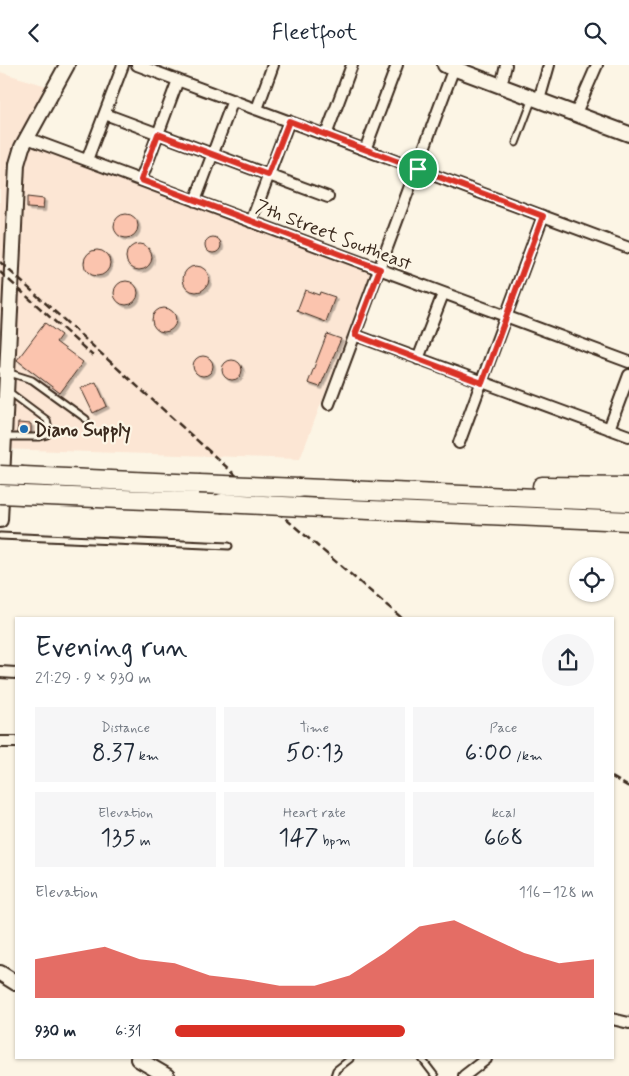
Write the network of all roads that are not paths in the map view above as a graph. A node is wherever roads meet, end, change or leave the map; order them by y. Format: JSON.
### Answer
{"nodes":[{"id":1,"x":67,"y":65,"type":"edge"},
{"id":2,"x":123,"y":65,"type":"edge"},
{"id":3,"x":137,"y":65,"type":"edge"},
{"id":4,"x":274,"y":65,"type":"edge"},
{"id":5,"x":352,"y":65,"type":"edge"},
{"id":6,"x":397,"y":65,"type":"edge"},
{"id":7,"x":506,"y":65,"type":"edge"},
{"id":8,"x":549,"y":65,"type":"edge"},
{"id":9,"x":597,"y":65,"type":"edge"},
{"id":10,"x":452,"y":66,"type":"edge"},
{"id":11,"x":178,"y":80,"type":"junction"},
{"id":12,"x":500,"y":86,"type":"junction"},
{"id":13,"x":536,"y":99,"type":"junction"},
{"id":14,"x":233,"y":100,"type":"junction"},
{"id":15,"x":257,"y":109,"type":"junction"},
{"id":16,"x":576,"y":113,"type":"junction"},
{"id":17,"x":105,"y":114,"type":"junction"},
{"id":18,"x":289,"y":121,"type":"junction"},
{"id":19,"x":158,"y":134,"type":"junction"},
{"id":20,"x":629,"y":134,"type":"edge"},
{"id":21,"x":326,"y":135,"type":"junction"},
{"id":22,"x":27,"y":138,"type":"junction"},
{"id":23,"x":516,"y":143,"type":"dead end"},
{"id":24,"x":365,"y":149,"type":"junction"},
{"id":25,"x":212,"y":154,"type":"junction"},
{"id":26,"x":88,"y":160,"type":"junction"},
{"id":27,"x":418,"y":169,"type":"junction"},
{"id":28,"x":268,"y":175,"type":"junction"},
{"id":29,"x":141,"y":180,"type":"junction"},
{"id":30,"x":328,"y":197,"type":"dead end"},
{"id":31,"x":195,"y":201,"type":"junction"},
{"id":32,"x":543,"y":216,"type":"junction"},
{"id":33,"x":252,"y":222,"type":"junction"},
{"id":34,"x":629,"y":248,"type":"edge"},
{"id":35,"x":380,"y":269,"type":"junction"},
{"id":36,"x":443,"y":294,"type":"junction"},
{"id":37,"x":506,"y":317,"type":"junction"},
{"id":38,"x":355,"y":335,"type":"junction"},
{"id":39,"x":418,"y":359,"type":"junction"},
{"id":40,"x":629,"y":362,"type":"edge"},
{"id":41,"x":3,"y":372,"type":"edge"},
{"id":42,"x":629,"y":375,"type":"edge"},
{"id":43,"x":482,"y":383,"type":"junction"},
{"id":44,"x":6,"y":389,"type":"junction"},
{"id":45,"x":329,"y":404,"type":"dead end"},
{"id":46,"x":86,"y":419,"type":"dead end"},
{"id":47,"x":609,"y":429,"type":"junction"},
{"id":48,"x":629,"y":436,"type":"edge"},
{"id":49,"x":2,"y":441,"type":"edge"},
{"id":50,"x":459,"y":443,"type":"dead end"},
{"id":51,"x":0,"y":475,"type":"edge"},
{"id":52,"x":629,"y":487,"type":"edge"},
{"id":53,"x":369,"y":491,"type":"junction"},
{"id":54,"x":0,"y":494,"type":"edge"},
{"id":55,"x":629,"y":502,"type":"edge"},
{"id":56,"x":426,"y":512,"type":"junction"},
{"id":57,"x":0,"y":520,"type":"edge"},
{"id":58,"x":629,"y":521,"type":"edge"},
{"id":59,"x":629,"y":533,"type":"edge"},
{"id":60,"x":0,"y":536,"type":"edge"},
{"id":61,"x":229,"y":546,"type":"dead end"},
{"id":62,"x":0,"y":672,"type":"edge"},
{"id":63,"x":15,"y":673,"type":"edge"},
{"id":64,"x":0,"y":742,"type":"edge"},
{"id":65,"x":15,"y":742,"type":"edge"},
{"id":66,"x":0,"y":973,"type":"edge"},
{"id":67,"x":15,"y":982,"type":"edge"},
{"id":68,"x":614,"y":1019,"type":"edge"},
{"id":69,"x":629,"y":1023,"type":"edge"},
{"id":70,"x":138,"y":1059,"type":"edge"},
{"id":71,"x":350,"y":1059,"type":"edge"},
{"id":72,"x":422,"y":1059,"type":"edge"},
{"id":73,"x":486,"y":1059,"type":"edge"},
{"id":74,"x":167,"y":1076,"type":"edge"},
{"id":75,"x":334,"y":1076,"type":"edge"},
{"id":76,"x":435,"y":1076,"type":"edge"},
{"id":77,"x":464,"y":1076,"type":"edge"}],
"edges":[{"from":1,"to":22,"type":"street"},
{"from":2,"to":17,"type":"street"},
{"from":3,"to":11,"type":"street"},
{"from":4,"to":15,"type":"street"},
{"from":5,"to":21,"type":"street"},
{"from":6,"to":24,"type":"street"},
{"from":7,"to":12,"type":"street"},
{"from":8,"to":13,"type":"street"},
{"from":9,"to":16,"type":"street"},
{"from":10,"to":12,"type":"street"},
{"from":10,"to":27,"type":"street"},
{"from":11,"to":14,"type":"street"},
{"from":11,"to":19,"type":"street"},
{"from":12,"to":13,"type":"street"},
{"from":13,"to":16,"type":"street"},
{"from":13,"to":23,"type":"lane"},
{"from":14,"to":15,"type":"street"},
{"from":14,"to":25,"type":"street"},
{"from":15,"to":18,"type":"street"},
{"from":16,"to":20,"type":"street"},
{"from":17,"to":19,"type":"street"},
{"from":17,"to":26,"type":"street"},
{"from":18,"to":21,"type":"street"},
{"from":18,"to":28,"type":"street"},
{"from":19,"to":25,"type":"street"},
{"from":19,"to":29,"type":"street"},
{"from":21,"to":24,"type":"street"},
{"from":22,"to":26,"type":"street","name":"7th Street Southeast"},
{"from":22,"to":41,"type":"street"},
{"from":24,"to":27,"type":"street"},
{"from":25,"to":28,"type":"street"},
{"from":25,"to":31,"type":"street"},
{"from":26,"to":29,"type":"street","name":"7th Street Southeast"},
{"from":27,"to":32,"type":"street"},
{"from":27,"to":35,"type":"street"},
{"from":28,"to":30,"type":"street"},
{"from":28,"to":33,"type":"street"},
{"from":29,"to":31,"type":"street","name":"7th Street Southeast"},
{"from":31,"to":33,"type":"street","name":"7th Street Southeast"},
{"from":32,"to":34,"type":"street"},
{"from":32,"to":37,"type":"street"},
{"from":33,"to":35,"type":"street","name":"7th Street Southeast"},
{"from":35,"to":36,"type":"street","name":"7th Street Southeast"},
{"from":35,"to":38,"type":"street"},
{"from":36,"to":37,"type":"street","name":"7th Street Southeast"},
{"from":36,"to":39,"type":"street"},
{"from":37,"to":40,"type":"street","name":"7th Street Southeast"},
{"from":37,"to":43,"type":"street"},
{"from":38,"to":39,"type":"street"},
{"from":38,"to":45,"type":"street"},
{"from":39,"to":43,"type":"street"},
{"from":41,"to":44,"type":"street"},
{"from":41,"to":46,"type":"lane"},
{"from":42,"to":47,"type":"street"},
{"from":43,"to":47,"type":"street"},
{"from":43,"to":50,"type":"street"},
{"from":44,"to":49,"type":"street"},
{"from":44,"to":49,"type":"lane"},
{"from":47,"to":48,"type":"street"},
{"from":49,"to":57,"type":"street"},
{"from":51,"to":53,"type":"highway","bridge":true},
{"from":52,"to":53,"type":"highway"},
{"from":53,"to":55,"type":"highway"},
{"from":54,"to":56,"type":"highway","bridge":true},
{"from":56,"to":58,"type":"highway"},
{"from":56,"to":59,"type":"highway"},
{"from":60,"to":61,"type":"lane"},
{"from":62,"to":63,"type":"street"},
{"from":64,"to":65,"type":"street"},
{"from":66,"to":67,"type":"street"},
{"from":68,"to":69,"type":"street"},
{"from":70,"to":74,"type":"street"},
{"from":71,"to":75,"type":"lane"},
{"from":72,"to":76,"type":"lane"},
{"from":73,"to":77,"type":"street"}]}
